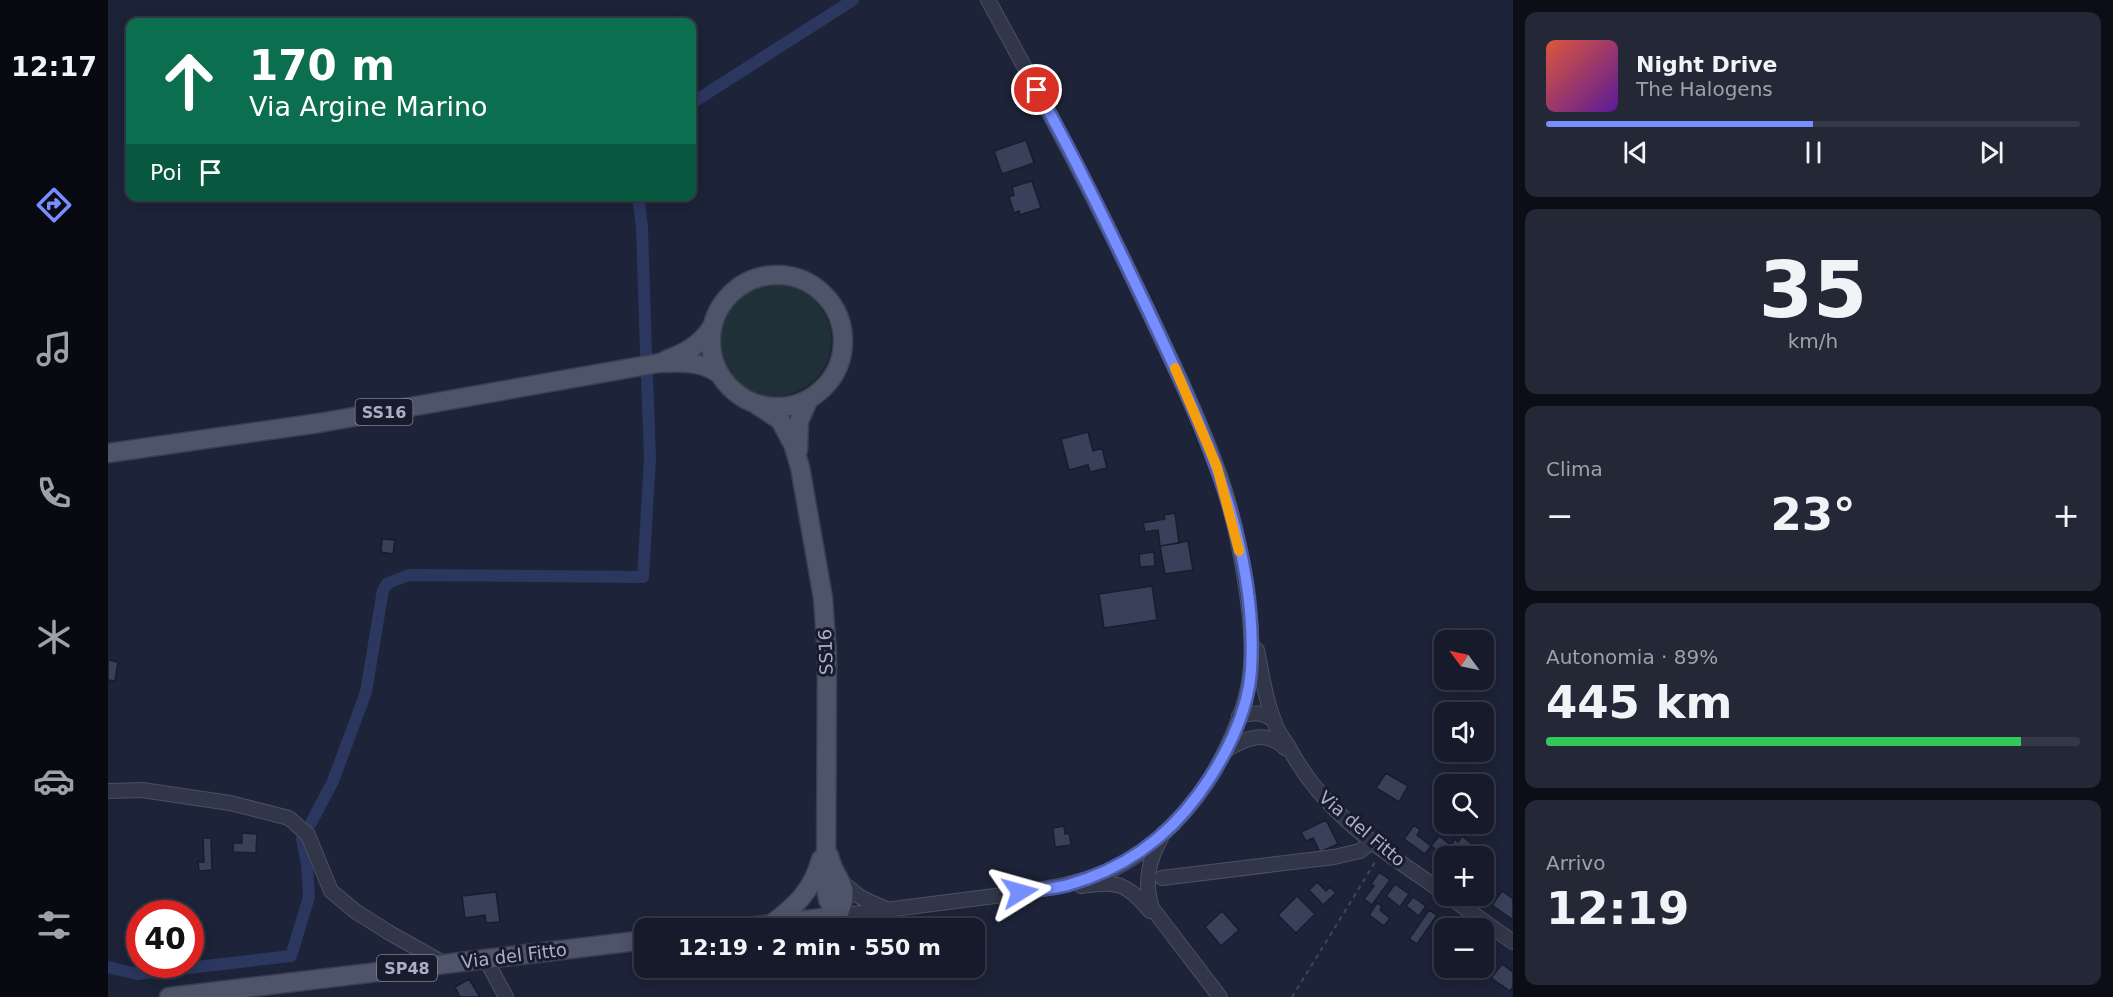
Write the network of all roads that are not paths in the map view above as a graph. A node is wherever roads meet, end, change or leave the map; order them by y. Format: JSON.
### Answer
{"nodes":[{"id":1,"x":988,"y":0,"type":"edge"},
{"id":2,"x":712,"y":327,"type":"junction"},
{"id":3,"x":659,"y":363,"type":"junction"},
{"id":4,"x":718,"y":373,"type":"junction"},
{"id":5,"x":809,"y":399,"type":"junction"},
{"id":6,"x":757,"y":405,"type":"junction"},
{"id":7,"x":108,"y":453,"type":"edge"},
{"id":8,"x":800,"y":467,"type":"junction"},
{"id":9,"x":1250,"y":619,"type":"junction"},
{"id":10,"x":1239,"y":716,"type":"junction"},
{"id":11,"x":1274,"y":720,"type":"junction"},
{"id":12,"x":1257,"y":737,"type":"junction"},
{"id":13,"x":1225,"y":751,"type":"junction"},
{"id":14,"x":1291,"y":754,"type":"junction"},
{"id":15,"x":108,"y":791,"type":"edge"},
{"id":16,"x":1165,"y":831,"type":"junction"},
{"id":17,"x":826,"y":839,"type":"junction"},
{"id":18,"x":1377,"y":845,"type":"junction"},
{"id":19,"x":1124,"y":862,"type":"junction"},
{"id":20,"x":1162,"y":878,"type":"dead end"},
{"id":21,"x":1148,"y":880,"type":"junction"},
{"id":22,"x":843,"y":884,"type":"junction"},
{"id":23,"x":1434,"y":885,"type":"edge"},
{"id":24,"x":1067,"y":886,"type":"junction"},
{"id":25,"x":1132,"y":892,"type":"junction"},
{"id":26,"x":1463,"y":906,"type":"edge"},
{"id":27,"x":888,"y":910,"type":"junction"},
{"id":28,"x":838,"y":916,"type":"junction"},
{"id":29,"x":779,"y":918,"type":"edge"},
{"id":30,"x":823,"y":918,"type":"edge"},
{"id":31,"x":1164,"y":926,"type":"junction"},
{"id":32,"x":634,"y":941,"type":"edge"},
{"id":33,"x":1513,"y":942,"type":"edge"},
{"id":34,"x":486,"y":960,"type":"junction"},
{"id":35,"x":445,"y":964,"type":"junction"},
{"id":36,"x":169,"y":997,"type":"edge"},
{"id":37,"x":506,"y":997,"type":"edge"},
{"id":38,"x":1220,"y":997,"type":"edge"}],
"edges":[{"from":1,"to":9,"type":"street"},
{"from":2,"to":3,"type":"main road"},
{"from":2,"to":4,"type":"main road"},
{"from":2,"to":5,"type":"main road"},
{"from":3,"to":4,"type":"main road"},
{"from":3,"to":7,"type":"main road","number":"SS16"},
{"from":4,"to":6,"type":"main road"},
{"from":5,"to":6,"type":"main road"},
{"from":5,"to":8,"type":"main road","name":"SS16"},
{"from":6,"to":8,"type":"main road","name":"SS16"},
{"from":8,"to":17,"type":"main road","name":"SS16"},
{"from":9,"to":10,"type":"street"},
{"from":9,"to":11,"type":"street","name":"Via del Fitto"},
{"from":10,"to":11,"type":"street"},
{"from":10,"to":12,"type":"street","name":"Via del Fitto"},
{"from":10,"to":13,"type":"street"},
{"from":11,"to":14,"type":"street","name":"Via del Fitto"},
{"from":12,"to":13,"type":"street"},
{"from":12,"to":14,"type":"street","name":"Via del Fitto"},
{"from":13,"to":16,"type":"street"},
{"from":14,"to":18,"type":"street","name":"Via del Fitto"},
{"from":15,"to":35,"type":"street"},
{"from":16,"to":19,"type":"street"},
{"from":16,"to":21,"type":"street"},
{"from":17,"to":22,"type":"main road","name":"SS16"},
{"from":17,"to":28,"type":"main road","name":"SS16"},
{"from":17,"to":29,"type":"main road","name":"SS16"},
{"from":18,"to":20,"type":"street"},
{"from":18,"to":23,"type":"street","name":"Via del Fitto"},
{"from":19,"to":21,"type":"street"},
{"from":19,"to":24,"type":"street"},
{"from":19,"to":25,"type":"street"},
{"from":21,"to":31,"type":"street"},
{"from":22,"to":27,"type":"street","name":"SS16"},
{"from":22,"to":28,"type":"main road"},
{"from":24,"to":25,"type":"street"},
{"from":24,"to":27,"type":"street"},
{"from":25,"to":31,"type":"street"},
{"from":26,"to":33,"type":"street","name":"Via del Fitto"},
{"from":27,"to":28,"type":"street"},
{"from":28,"to":30,"type":"main road"},
{"from":31,"to":38,"type":"street"},
{"from":32,"to":34,"type":"main road","name":"Via del Fitto","number":"SP48"},
{"from":34,"to":35,"type":"main road","name":"Via del Fitto","number":"SP48"},
{"from":34,"to":37,"type":"street"},
{"from":35,"to":36,"type":"main road","name":"Via del Fitto","number":"SP48"}]}
